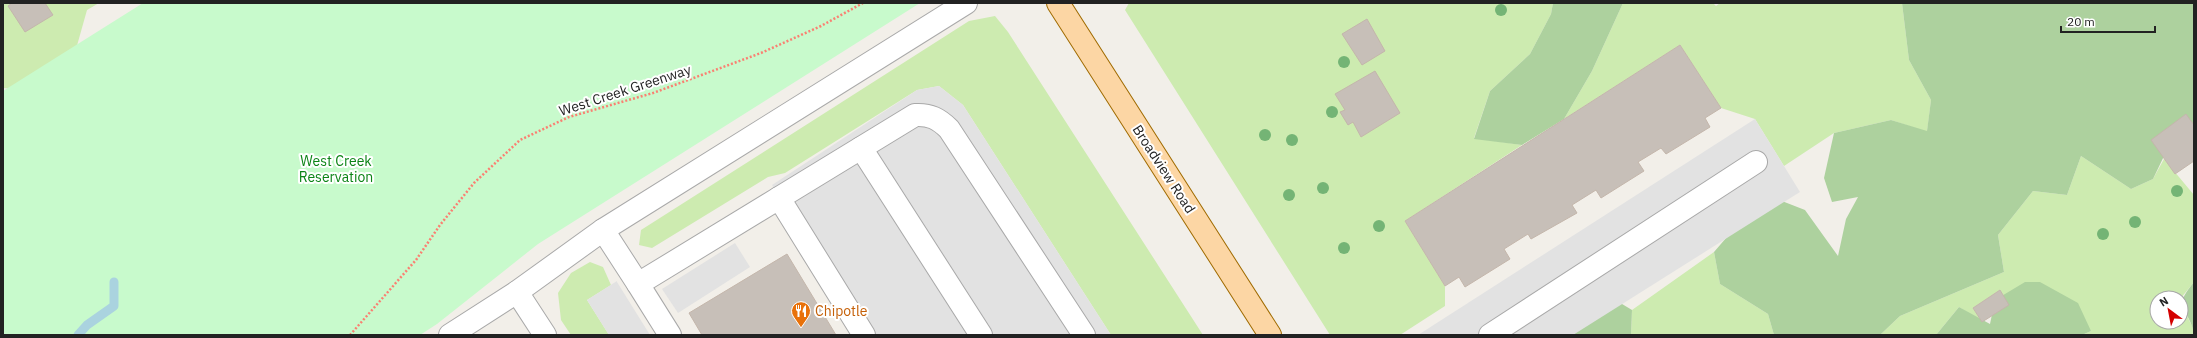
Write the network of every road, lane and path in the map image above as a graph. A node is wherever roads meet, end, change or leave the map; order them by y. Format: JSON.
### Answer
{"nodes":[{"id":1,"x":863,"y":3,"type":"edge"},
{"id":2,"x":966,"y":3,"type":"edge"},
{"id":3,"x":1058,"y":3,"type":"edge"},
{"id":4,"x":861,"y":148,"type":"junction"},
{"id":5,"x":1756,"y":162,"type":"dead end"},
{"id":6,"x":779,"y":198,"type":"junction"},
{"id":7,"x":603,"y":230,"type":"junction"},
{"id":8,"x":638,"y":284,"type":"junction"},
{"id":9,"x":517,"y":292,"type":"junction"},
{"id":10,"x":350,"y":335,"type":"edge"},
{"id":11,"x":450,"y":335,"type":"edge"},
{"id":12,"x":545,"y":335,"type":"edge"},
{"id":13,"x":670,"y":335,"type":"edge"},
{"id":14,"x":864,"y":335,"type":"edge"},
{"id":15,"x":981,"y":335,"type":"edge"},
{"id":16,"x":1084,"y":335,"type":"edge"},
{"id":17,"x":1270,"y":335,"type":"edge"},
{"id":18,"x":1490,"y":335,"type":"edge"}],
"edges":[{"from":1,"to":10,"type":"path","name":"West Creek Greenway"},
{"from":2,"to":7,"type":"lane"},
{"from":3,"to":17,"type":"main road","name":"Broadview Road"},
{"from":4,"to":6,"type":"lane"},
{"from":4,"to":15,"type":"lane"},
{"from":4,"to":16,"type":"lane"},
{"from":5,"to":18,"type":"lane"},
{"from":6,"to":8,"type":"lane"},
{"from":6,"to":14,"type":"lane"},
{"from":7,"to":8,"type":"lane"},
{"from":7,"to":9,"type":"lane"},
{"from":8,"to":13,"type":"lane"},
{"from":9,"to":11,"type":"lane"},
{"from":9,"to":12,"type":"lane"}]}
